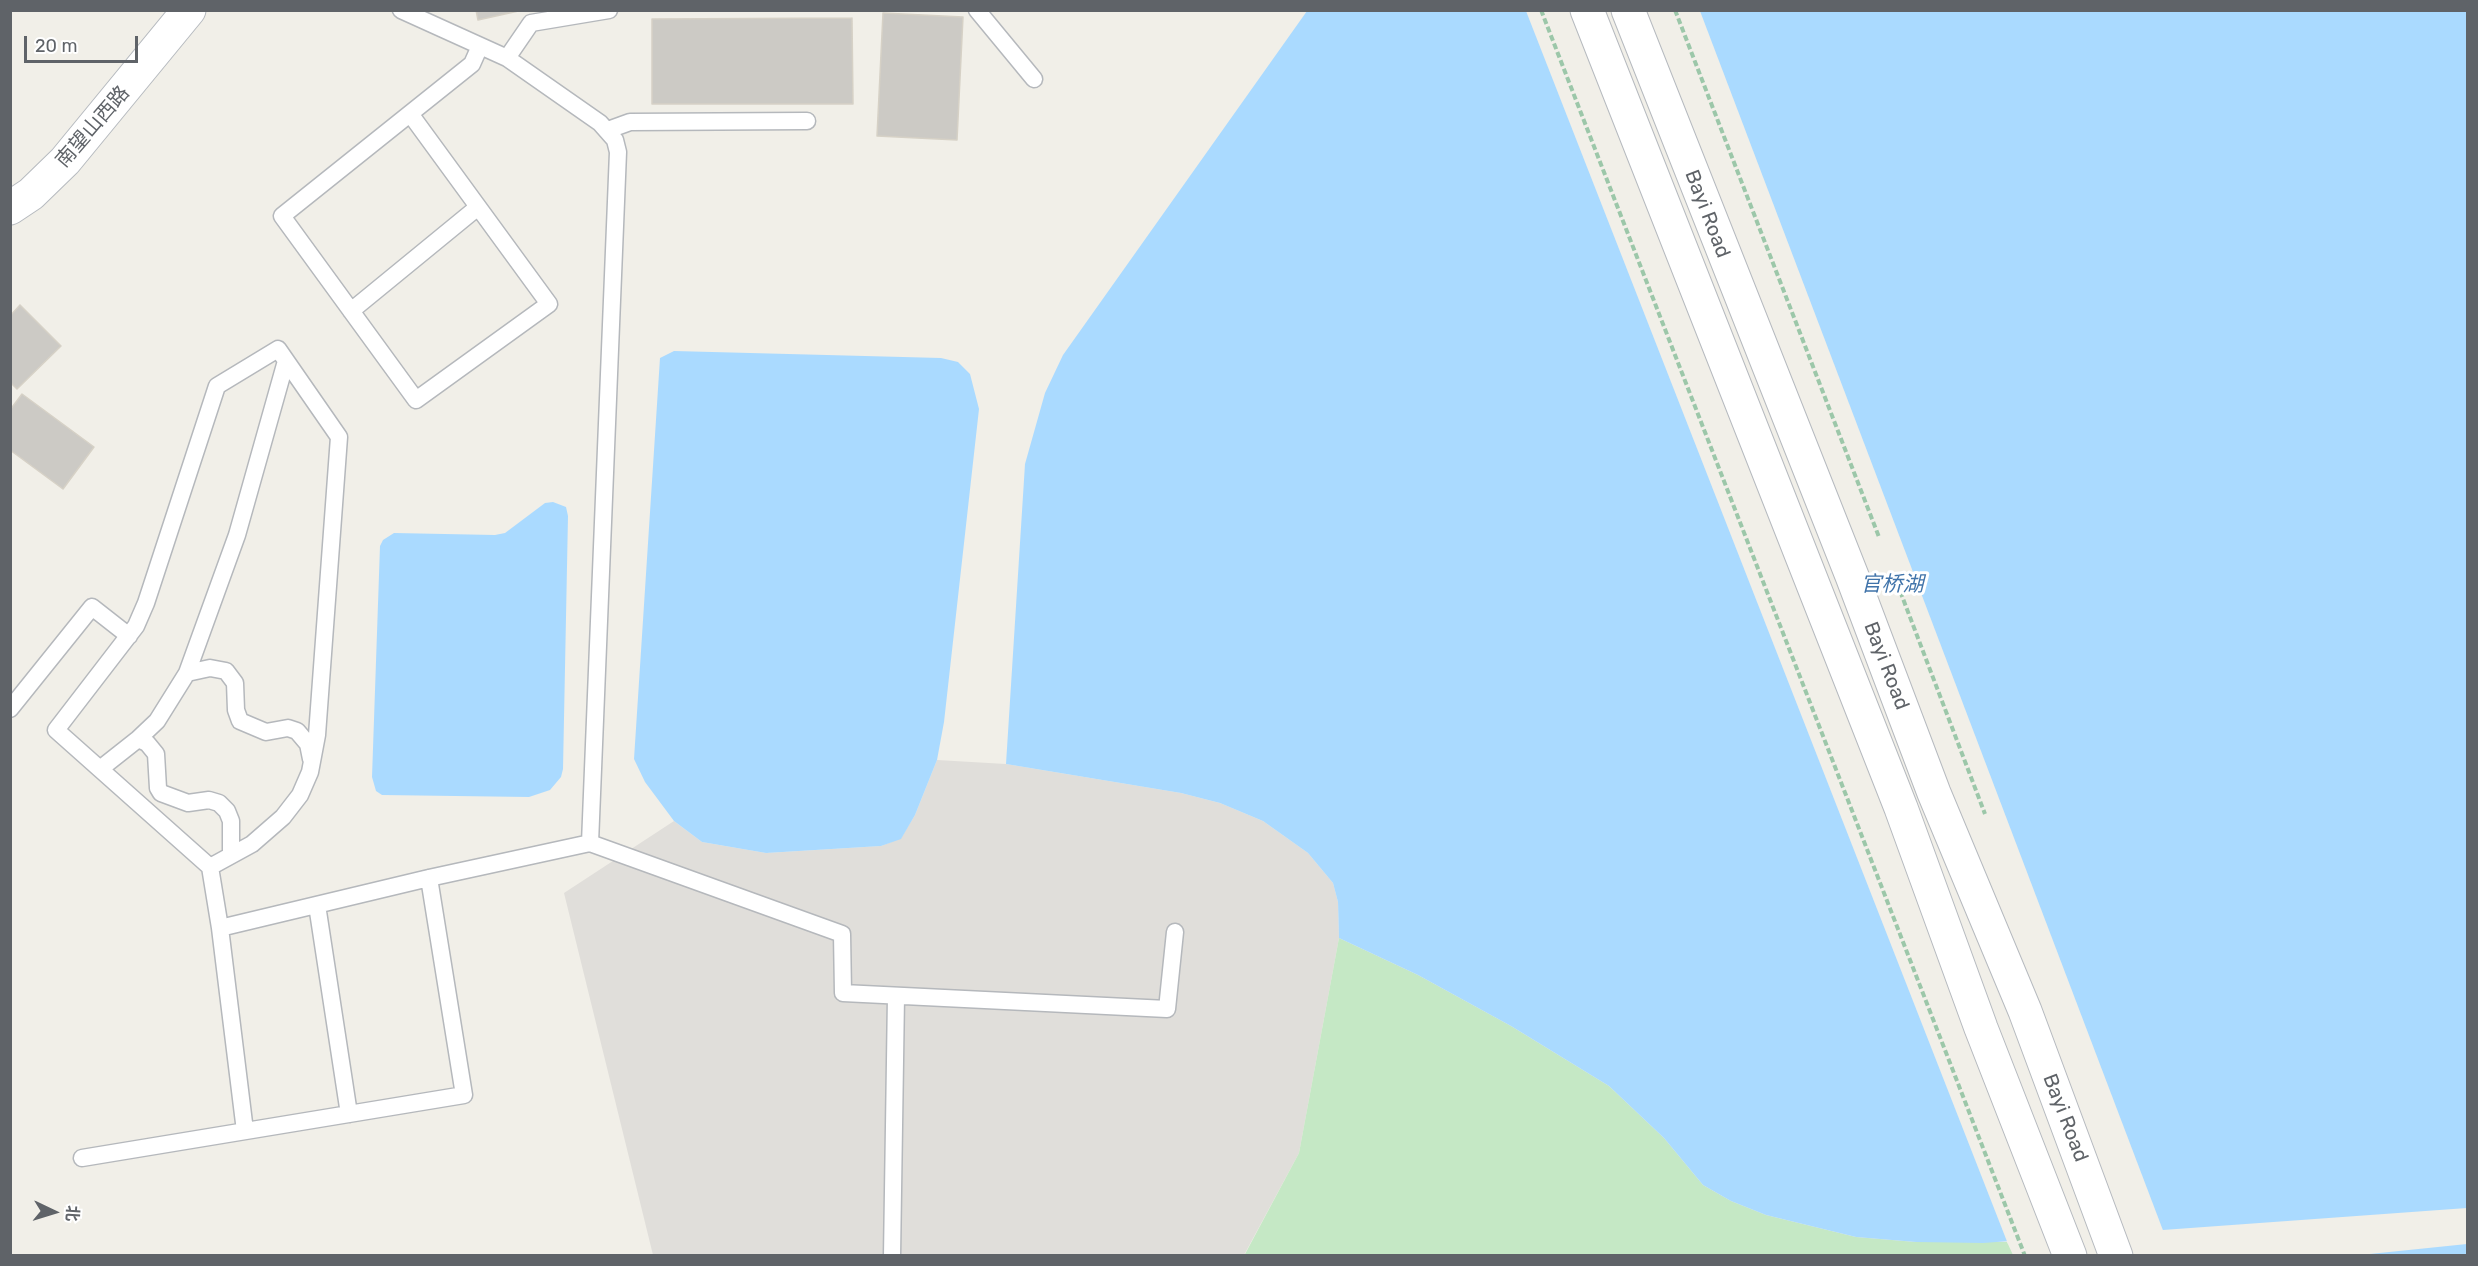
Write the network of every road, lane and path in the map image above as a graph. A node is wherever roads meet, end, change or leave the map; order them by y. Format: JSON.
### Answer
{"nodes":[{"id":1,"x":189,"y":10,"type":"edge"},
{"id":2,"x":401,"y":10,"type":"edge"},
{"id":3,"x":609,"y":10,"type":"edge"},
{"id":4,"x":977,"y":10,"type":"edge"},
{"id":5,"x":1541,"y":10,"type":"edge"},
{"id":6,"x":1587,"y":10,"type":"edge"},
{"id":7,"x":1628,"y":10,"type":"edge"},
{"id":8,"x":480,"y":46,"type":"junction"},
{"id":9,"x":507,"y":58,"type":"junction"},
{"id":10,"x":1034,"y":79,"type":"dead end"},
{"id":11,"x":411,"y":115,"type":"junction"},
{"id":12,"x":807,"y":121,"type":"dead end"},
{"id":13,"x":608,"y":130,"type":"junction"},
{"id":14,"x":478,"y":207,"type":"junction"},
{"id":15,"x":10,"y":208,"type":"edge"},
{"id":16,"x":351,"y":310,"type":"junction"},
{"id":17,"x":286,"y":361,"type":"junction"},
{"id":18,"x":129,"y":636,"type":"junction"},
{"id":19,"x":187,"y":673,"type":"junction"},
{"id":20,"x":10,"y":709,"type":"edge"},
{"id":21,"x":138,"y":739,"type":"junction"},
{"id":22,"x":100,"y":769,"type":"junction"},
{"id":23,"x":310,"y":772,"type":"junction"},
{"id":24,"x":590,"y":843,"type":"junction"},
{"id":25,"x":231,"y":855,"type":"junction"},
{"id":26,"x":210,"y":867,"type":"junction"},
{"id":27,"x":429,"y":878,"type":"junction"},
{"id":28,"x":317,"y":905,"type":"junction"},
{"id":29,"x":220,"y":927,"type":"junction"},
{"id":30,"x":1174,"y":932,"type":"dead end"},
{"id":31,"x":896,"y":996,"type":"junction"},
{"id":32,"x":349,"y":1114,"type":"junction"},
{"id":33,"x":245,"y":1131,"type":"junction"},
{"id":34,"x":82,"y":1158,"type":"dead end"},
{"id":35,"x":892,"y":1256,"type":"edge"},
{"id":36,"x":2025,"y":1256,"type":"edge"},
{"id":37,"x":2070,"y":1256,"type":"edge"},
{"id":38,"x":2116,"y":1256,"type":"edge"}],
"edges":[{"from":1,"to":15,"type":"main road","name":"南望山西路"},
{"from":2,"to":8,"type":"lane"},
{"from":3,"to":9,"type":"lane"},
{"from":4,"to":10,"type":"lane"},
{"from":5,"to":36,"type":"path"},
{"from":6,"to":37,"type":"main road","name":"Bayi Road"},
{"from":7,"to":38,"type":"main road","name":"Bayi Road"},
{"from":8,"to":9,"type":"lane"},
{"from":8,"to":11,"type":"lane"},
{"from":9,"to":13,"type":"lane"},
{"from":11,"to":14,"type":"lane"},
{"from":11,"to":16,"type":"lane"},
{"from":12,"to":13,"type":"lane"},
{"from":13,"to":24,"type":"lane"},
{"from":14,"to":16,"type":"lane"},
{"from":14,"to":16,"type":"lane"},
{"from":17,"to":18,"type":"lane"},
{"from":17,"to":19,"type":"lane"},
{"from":17,"to":23,"type":"lane"},
{"from":18,"to":20,"type":"lane"},
{"from":18,"to":22,"type":"lane"},
{"from":19,"to":21,"type":"lane"},
{"from":19,"to":23,"type":"lane"},
{"from":21,"to":22,"type":"lane"},
{"from":21,"to":25,"type":"lane"},
{"from":22,"to":26,"type":"lane"},
{"from":23,"to":25,"type":"lane"},
{"from":24,"to":27,"type":"lane"},
{"from":24,"to":31,"type":"lane"},
{"from":25,"to":26,"type":"lane"},
{"from":26,"to":29,"type":"lane"},
{"from":27,"to":28,"type":"lane"},
{"from":27,"to":32,"type":"lane"},
{"from":28,"to":29,"type":"lane"},
{"from":28,"to":32,"type":"lane"},
{"from":29,"to":33,"type":"lane"},
{"from":30,"to":31,"type":"lane"},
{"from":31,"to":35,"type":"lane"},
{"from":32,"to":33,"type":"lane"},
{"from":33,"to":34,"type":"lane"}]}
